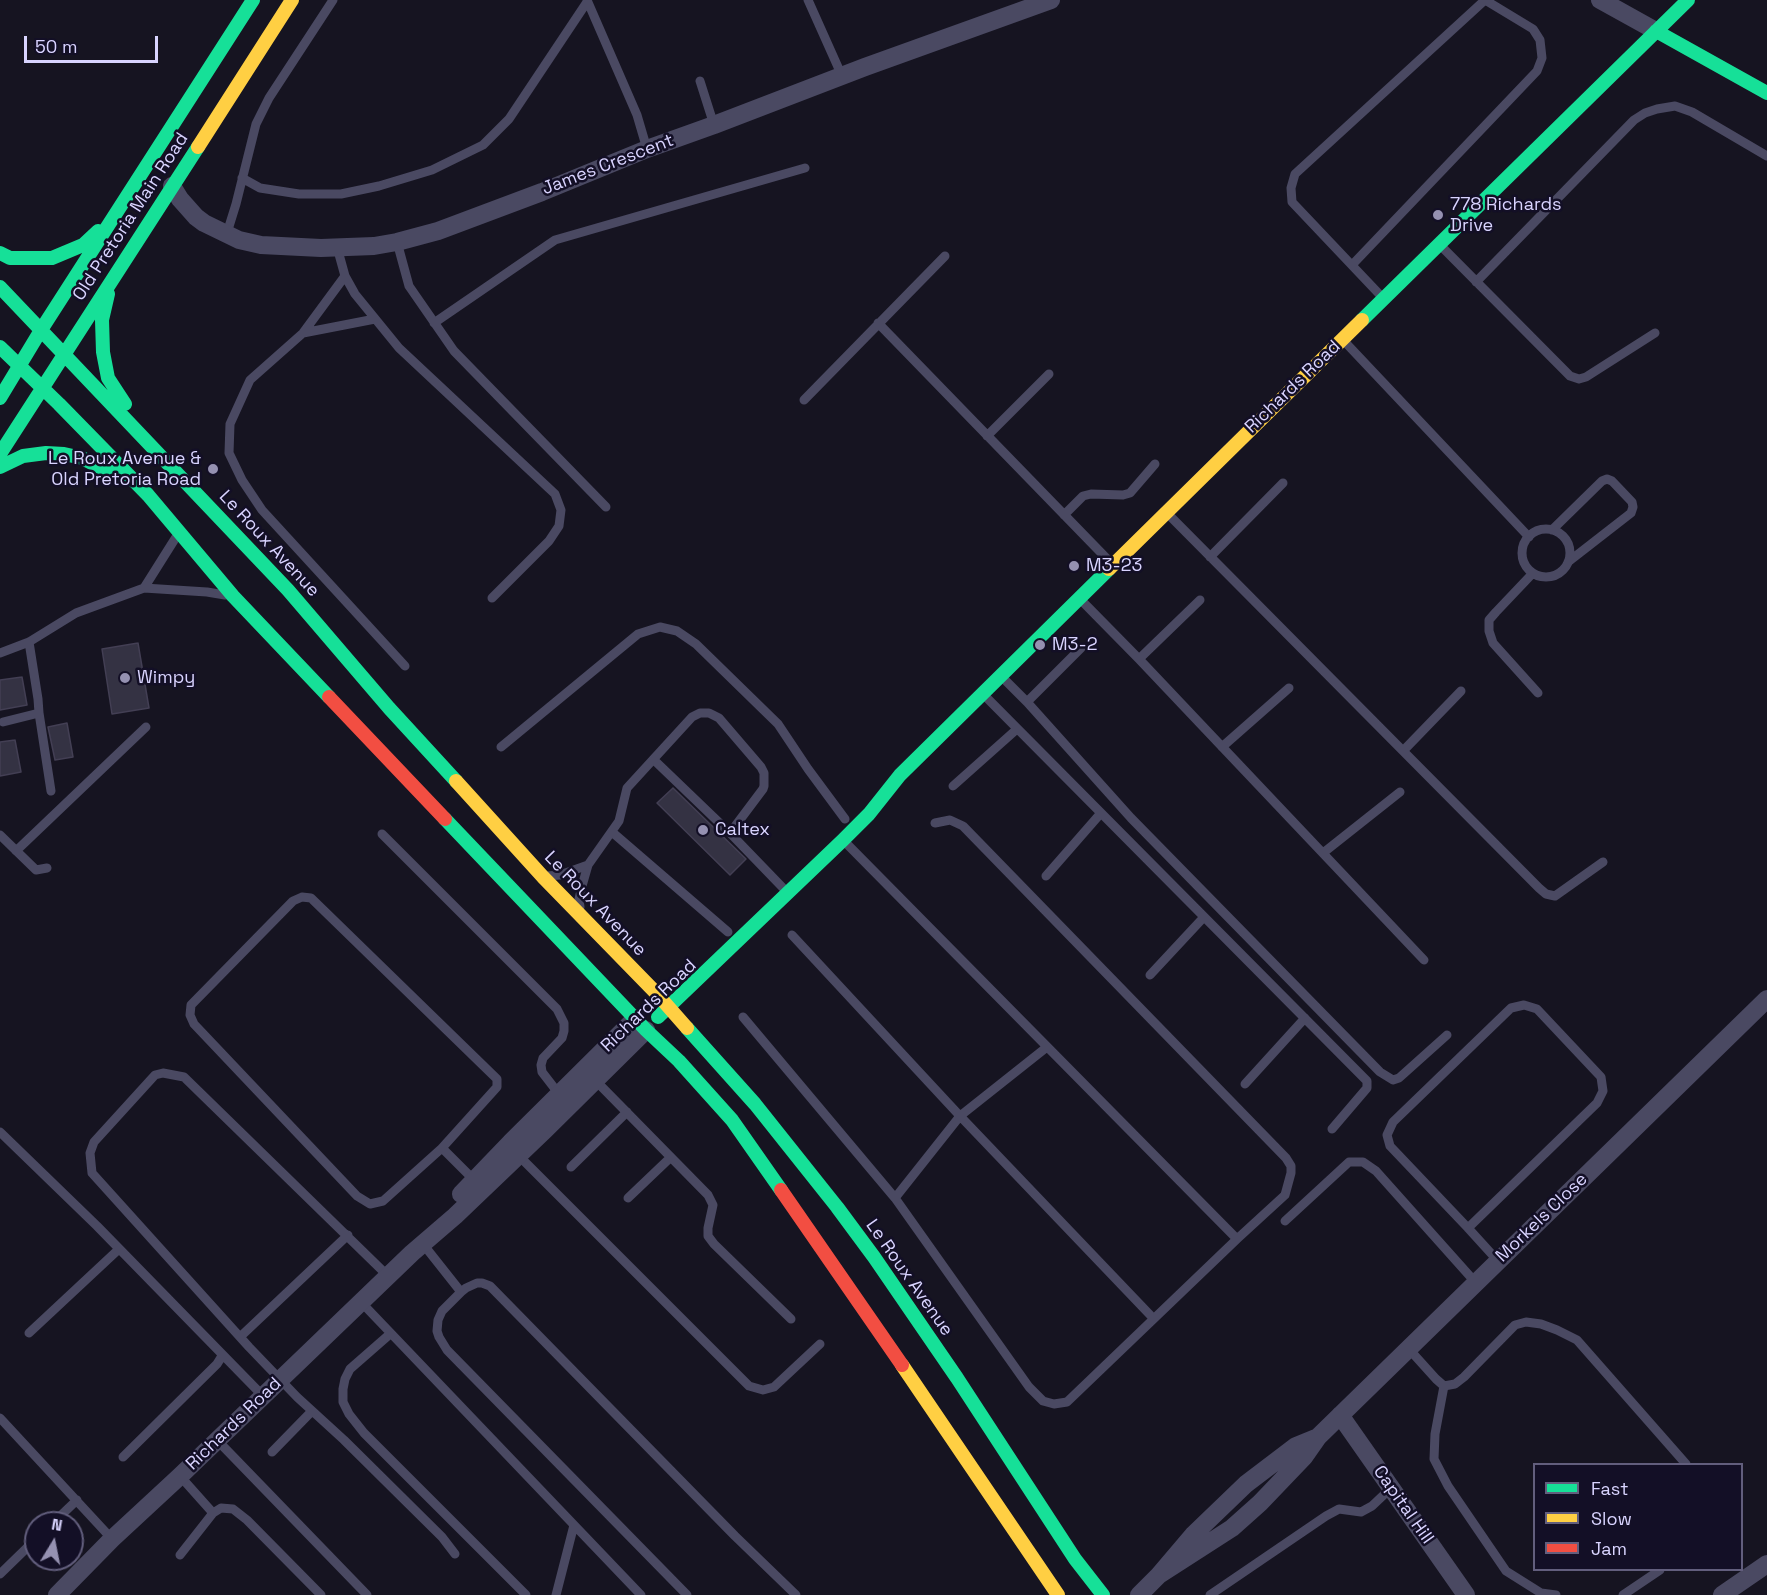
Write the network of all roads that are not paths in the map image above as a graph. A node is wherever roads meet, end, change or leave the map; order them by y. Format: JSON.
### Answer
{"nodes":[{"id":1,"x":253,"y":0,"type":"edge"},
{"id":2,"x":291,"y":0,"type":"edge"},
{"id":3,"x":333,"y":0,"type":"edge"},
{"id":4,"x":808,"y":0,"type":"edge"},
{"id":5,"x":1051,"y":0,"type":"edge"},
{"id":6,"x":1485,"y":0,"type":"edge"},
{"id":7,"x":1600,"y":0,"type":"edge"},
{"id":8,"x":1688,"y":0,"type":"edge"},
{"id":9,"x":587,"y":1,"type":"edge"},
{"id":10,"x":1656,"y":31,"type":"junction"},
{"id":11,"x":842,"y":76,"type":"junction"},
{"id":12,"x":700,"y":81,"type":"dead end"},
{"id":13,"x":1767,"y":93,"type":"edge"},
{"id":14,"x":714,"y":125,"type":"junction"},
{"id":15,"x":647,"y":149,"type":"junction"},
{"id":16,"x":1767,"y":156,"type":"edge"},
{"id":17,"x":806,"y":168,"type":"dead end"},
{"id":18,"x":242,"y":178,"type":"junction"},
{"id":19,"x":172,"y":186,"type":"junction"},
{"id":20,"x":117,"y":214,"type":"junction"},
{"id":21,"x":227,"y":233,"type":"junction"},
{"id":22,"x":397,"y":242,"type":"junction"},
{"id":23,"x":1439,"y":245,"type":"junction"},
{"id":24,"x":133,"y":246,"type":"junction"},
{"id":25,"x":337,"y":247,"type":"junction"},
{"id":26,"x":0,"y":253,"type":"edge"},
{"id":27,"x":945,"y":256,"type":"dead end"},
{"id":28,"x":1352,"y":265,"type":"junction"},
{"id":29,"x":345,"y":276,"type":"junction"},
{"id":30,"x":1476,"y":282,"type":"junction"},
{"id":31,"x":0,"y":287,"type":"edge"},
{"id":32,"x":1383,"y":298,"type":"junction"},
{"id":33,"x":375,"y":319,"type":"junction"},
{"id":34,"x":878,"y":322,"type":"junction"},
{"id":35,"x":434,"y":323,"type":"junction"},
{"id":36,"x":41,"y":330,"type":"junction"},
{"id":37,"x":303,"y":333,"type":"junction"},
{"id":38,"x":1655,"y":333,"type":"dead end"},
{"id":39,"x":1342,"y":339,"type":"junction"},
{"id":40,"x":0,"y":348,"type":"edge"},
{"id":41,"x":64,"y":355,"type":"junction"},
{"id":42,"x":20,"y":365,"type":"junction"},
{"id":43,"x":1049,"y":374,"type":"dead end"},
{"id":44,"x":43,"y":388,"type":"junction"},
{"id":45,"x":0,"y":398,"type":"edge"},
{"id":46,"x":804,"y":400,"type":"dead end"},
{"id":47,"x":138,"y":432,"type":"junction"},
{"id":48,"x":987,"y":436,"type":"junction"},
{"id":49,"x":0,"y":454,"type":"edge"},
{"id":50,"x":1155,"y":464,"type":"dead end"},
{"id":51,"x":0,"y":467,"type":"edge"},
{"id":52,"x":1283,"y":483,"type":"dead end"},
{"id":53,"x":148,"y":495,"type":"junction"},
{"id":54,"x":606,"y":507,"type":"dead end"},
{"id":55,"x":1166,"y":512,"type":"junction"},
{"id":56,"x":1064,"y":515,"type":"junction"},
{"id":57,"x":1552,"y":530,"type":"junction"},
{"id":58,"x":179,"y":532,"type":"junction"},
{"id":59,"x":1529,"y":537,"type":"junction"},
{"id":60,"x":1210,"y":557,"type":"junction"},
{"id":61,"x":1568,"y":562,"type":"junction"},
{"id":62,"x":1112,"y":564,"type":"junction"},
{"id":63,"x":1533,"y":573,"type":"junction"},
{"id":64,"x":144,"y":588,"type":"junction"},
{"id":65,"x":232,"y":596,"type":"junction"},
{"id":66,"x":492,"y":598,"type":"dead end"},
{"id":67,"x":1078,"y":598,"type":"junction"},
{"id":68,"x":1200,"y":600,"type":"dead end"},
{"id":69,"x":29,"y":642,"type":"junction"},
{"id":70,"x":1081,"y":648,"type":"dead end"},
{"id":71,"x":0,"y":653,"type":"edge"},
{"id":72,"x":1139,"y":659,"type":"junction"},
{"id":73,"x":405,"y":666,"type":"dead end"},
{"id":74,"x":1000,"y":675,"type":"junction"},
{"id":75,"x":1288,"y":687,"type":"dead end"},
{"id":76,"x":1461,"y":692,"type":"dead end"},
{"id":77,"x":982,"y":693,"type":"junction"},
{"id":78,"x":1538,"y":693,"type":"dead end"},
{"id":79,"x":1027,"y":702,"type":"junction"},
{"id":80,"x":39,"y":713,"type":"junction"},
{"id":81,"x":3,"y":722,"type":"dead end"},
{"id":82,"x":146,"y":727,"type":"dead end"},
{"id":83,"x":1017,"y":729,"type":"junction"},
{"id":84,"x":501,"y":747,"type":"dead end"},
{"id":85,"x":1222,"y":747,"type":"junction"},
{"id":86,"x":1403,"y":751,"type":"junction"},
{"id":87,"x":654,"y":760,"type":"junction"},
{"id":88,"x":900,"y":775,"type":"junction"},
{"id":89,"x":953,"y":786,"type":"dead end"},
{"id":90,"x":51,"y":791,"type":"dead end"},
{"id":91,"x":1400,"y":792,"type":"dead end"},
{"id":92,"x":1101,"y":813,"type":"junction"},
{"id":93,"x":845,"y":819,"type":"junction"},
{"id":94,"x":935,"y":822,"type":"dead end"},
{"id":95,"x":612,"y":832,"type":"junction"},
{"id":96,"x":730,"y":833,"type":"junction"},
{"id":97,"x":382,"y":834,"type":"dead end"},
{"id":98,"x":0,"y":835,"type":"edge"},
{"id":99,"x":838,"y":836,"type":"junction"},
{"id":100,"x":16,"y":851,"type":"junction"},
{"id":101,"x":1323,"y":853,"type":"junction"},
{"id":102,"x":1603,"y":862,"type":"dead end"},
{"id":103,"x":588,"y":865,"type":"junction"},
{"id":104,"x":47,"y":868,"type":"dead end"},
{"id":105,"x":789,"y":870,"type":"dead end"},
{"id":106,"x":1046,"y":876,"type":"dead end"},
{"id":107,"x":543,"y":877,"type":"junction"},
{"id":108,"x":778,"y":888,"type":"junction"},
{"id":109,"x":753,"y":907,"type":"dead end"},
{"id":110,"x":580,"y":914,"type":"junction"},
{"id":111,"x":1204,"y":917,"type":"junction"},
{"id":112,"x":792,"y":935,"type":"dead end"},
{"id":113,"x":723,"y":936,"type":"joint"},
{"id":114,"x":1424,"y":960,"type":"dead end"},
{"id":115,"x":1150,"y":975,"type":"dead end"},
{"id":116,"x":1767,"y":999,"type":"edge"},
{"id":117,"x":669,"y":1006,"type":"junction"},
{"id":118,"x":650,"y":1007,"type":"junction"},
{"id":119,"x":743,"y":1017,"type":"dead end"},
{"id":120,"x":1305,"y":1018,"type":"junction"},
{"id":121,"x":1447,"y":1035,"type":"dead end"},
{"id":122,"x":1047,"y":1047,"type":"junction"},
{"id":123,"x":595,"y":1080,"type":"junction"},
{"id":124,"x":1245,"y":1084,"type":"dead end"},
{"id":125,"x":559,"y":1094,"type":"junction"},
{"id":126,"x":627,"y":1112,"type":"junction"},
{"id":127,"x":960,"y":1116,"type":"junction"},
{"id":128,"x":1332,"y":1129,"type":"dead end"},
{"id":129,"x":0,"y":1132,"type":"edge"},
{"id":130,"x":442,"y":1148,"type":"junction"},
{"id":131,"x":518,"y":1155,"type":"junction"},
{"id":132,"x":671,"y":1157,"type":"junction"},
{"id":133,"x":572,"y":1167,"type":"dead end"},
{"id":134,"x":474,"y":1180,"type":"junction"},
{"id":135,"x":628,"y":1198,"type":"dead end"},
{"id":136,"x":895,"y":1198,"type":"junction"},
{"id":137,"x":1286,"y":1221,"type":"dead end"},
{"id":138,"x":1468,"y":1228,"type":"junction"},
{"id":139,"x":348,"y":1235,"type":"junction"},
{"id":140,"x":1237,"y":1239,"type":"junction"},
{"id":141,"x":417,"y":1248,"type":"junction"},
{"id":142,"x":118,"y":1249,"type":"junction"},
{"id":143,"x":1498,"y":1261,"type":"junction"},
{"id":144,"x":388,"y":1276,"type":"junction"},
{"id":145,"x":1476,"y":1282,"type":"junction"},
{"id":146,"x":461,"y":1292,"type":"junction"},
{"id":147,"x":361,"y":1302,"type":"junction"},
{"id":148,"x":1154,"y":1318,"type":"junction"},
{"id":149,"x":791,"y":1319,"type":"dead end"},
{"id":150,"x":29,"y":1333,"type":"dead end"},
{"id":151,"x":390,"y":1334,"type":"junction"},
{"id":152,"x":240,"y":1337,"type":"junction"},
{"id":153,"x":820,"y":1344,"type":"dead end"},
{"id":154,"x":1408,"y":1348,"type":"junction"},
{"id":155,"x":222,"y":1356,"type":"junction"},
{"id":156,"x":281,"y":1379,"type":"junction"},
{"id":157,"x":1444,"y":1386,"type":"junction"},
{"id":158,"x":263,"y":1396,"type":"junction"},
{"id":159,"x":312,"y":1411,"type":"junction"},
{"id":160,"x":1340,"y":1415,"type":"junction"},
{"id":161,"x":0,"y":1418,"type":"edge"},
{"id":162,"x":217,"y":1440,"type":"junction"},
{"id":163,"x":272,"y":1452,"type":"dead end"},
{"id":164,"x":123,"y":1457,"type":"dead end"},
{"id":165,"x":1685,"y":1463,"type":"edge"},
{"id":166,"x":180,"y":1476,"type":"junction"},
{"id":167,"x":1390,"y":1488,"type":"junction"},
{"id":168,"x":77,"y":1500,"type":"junction"},
{"id":169,"x":66,"y":1511,"type":"edge"},
{"id":170,"x":213,"y":1513,"type":"junction"},
{"id":171,"x":574,"y":1525,"type":"junction"},
{"id":172,"x":112,"y":1539,"type":"junction"},
{"id":173,"x":24,"y":1551,"type":"edge"},
{"id":174,"x":455,"y":1554,"type":"dead end"},
{"id":175,"x":180,"y":1555,"type":"dead end"},
{"id":176,"x":1767,"y":1564,"type":"edge"},
{"id":177,"x":1657,"y":1571,"type":"edge"},
{"id":178,"x":0,"y":1574,"type":"edge"},
{"id":179,"x":57,"y":1595,"type":"edge"},
{"id":180,"x":321,"y":1595,"type":"edge"},
{"id":181,"x":367,"y":1595,"type":"edge"},
{"id":182,"x":526,"y":1595,"type":"edge"},
{"id":183,"x":556,"y":1595,"type":"edge"},
{"id":184,"x":641,"y":1595,"type":"edge"},
{"id":185,"x":687,"y":1595,"type":"edge"},
{"id":186,"x":796,"y":1595,"type":"edge"},
{"id":187,"x":1058,"y":1595,"type":"edge"},
{"id":188,"x":1103,"y":1595,"type":"edge"},
{"id":189,"x":1139,"y":1595,"type":"edge"},
{"id":190,"x":1210,"y":1595,"type":"edge"},
{"id":191,"x":1466,"y":1595,"type":"edge"},
{"id":192,"x":1556,"y":1595,"type":"edge"},
{"id":193,"x":1623,"y":1595,"type":"edge"},
{"id":194,"x":1722,"y":1595,"type":"edge"}],
"edges":[{"from":1,"to":20,"type":"main road","name":"Old Pretoria Main Road"},
{"from":2,"to":19,"type":"main road","name":"Old Pretoria Main Road"},
{"from":3,"to":18,"type":"lane"},
{"from":4,"to":11,"type":"lane"},
{"from":5,"to":11,"type":"street","name":"James Crescent"},
{"from":6,"to":28,"type":"lane"},
{"from":6,"to":28,"type":"lane"},
{"from":7,"to":10,"type":"street"},
{"from":8,"to":10,"type":"main road","name":"Richards Road"},
{"from":9,"to":15,"type":"lane"},
{"from":9,"to":18,"type":"lane"},
{"from":10,"to":13,"type":"main road"},
{"from":10,"to":23,"type":"main road","name":"Richards Road"},
{"from":11,"to":14,"type":"street","name":"James Crescent"},
{"from":12,"to":14,"type":"lane"},
{"from":14,"to":15,"type":"street","name":"James Crescent"},
{"from":15,"to":22,"type":"street","name":"James Crescent"},
{"from":16,"to":30,"type":"lane"},
{"from":17,"to":35,"type":"lane"},
{"from":18,"to":21,"type":"lane"},
{"from":19,"to":21,"type":"street","name":"James Crescent"},
{"from":19,"to":24,"type":"main road","name":"Old Pretoria Main Road"},
{"from":20,"to":26,"type":"main road"},
{"from":20,"to":36,"type":"main road","name":"Old Pretoria Main Road"},
{"from":21,"to":25,"type":"street","name":"James Crescent"},
{"from":22,"to":25,"type":"street","name":"James Crescent"},
{"from":22,"to":35,"type":"lane"},
{"from":23,"to":30,"type":"lane"},
{"from":23,"to":32,"type":"main road","name":"Richards Road"},
{"from":24,"to":41,"type":"main road","name":"Old Pretoria Main Road"},
{"from":24,"to":47,"type":"main road"},
{"from":25,"to":29,"type":"lane"},
{"from":27,"to":34,"type":"lane"},
{"from":28,"to":32,"type":"lane"},
{"from":29,"to":33,"type":"lane"},
{"from":29,"to":37,"type":"lane"},
{"from":30,"to":38,"type":"lane"},
{"from":31,"to":36,"type":"main road","name":"Le Roux Avenue"},
{"from":32,"to":39,"type":"main road","name":"Richards Road"},
{"from":33,"to":37,"type":"lane"},
{"from":33,"to":66,"type":"lane"},
{"from":34,"to":46,"type":"lane"},
{"from":34,"to":48,"type":"lane"},
{"from":35,"to":54,"type":"lane"},
{"from":36,"to":41,"type":"main road","name":"Le Roux Avenue"},
{"from":36,"to":42,"type":"main road","name":"Old Pretoria Main Road"},
{"from":37,"to":73,"type":"lane"},
{"from":39,"to":55,"type":"main road","name":"Richards Road"},
{"from":39,"to":59,"type":"lane"},
{"from":40,"to":42,"type":"main road","name":"Le Roux Avenue"},
{"from":41,"to":44,"type":"main road","name":"Old Pretoria Main Road"},
{"from":41,"to":47,"type":"main road","name":"Le Roux Avenue"},
{"from":42,"to":44,"type":"main road","name":"Le Roux Avenue"},
{"from":42,"to":45,"type":"main road","name":"Old Pretoria Main Road"},
{"from":43,"to":48,"type":"lane"},
{"from":44,"to":49,"type":"main road","name":"Old Pretoria Main Road"},
{"from":44,"to":53,"type":"main road","name":"Le Roux Avenue"},
{"from":47,"to":107,"type":"main road","name":"Le Roux Avenue"},
{"from":48,"to":56,"type":"lane"},
{"from":50,"to":56,"type":"lane"},
{"from":51,"to":53,"type":"main road"},
{"from":52,"to":60,"type":"lane"},
{"from":53,"to":58,"type":"main road","name":"Le Roux Avenue"},
{"from":55,"to":60,"type":"lane"},
{"from":55,"to":62,"type":"main road","name":"Richards Road"},
{"from":56,"to":62,"type":"lane"},
{"from":57,"to":59,"type":"lane"},
{"from":57,"to":61,"type":"lane"},
{"from":57,"to":61,"type":"lane"},
{"from":58,"to":64,"type":"lane"},
{"from":58,"to":65,"type":"main road","name":"Le Roux Avenue"},
{"from":59,"to":63,"type":"lane"},
{"from":60,"to":86,"type":"lane"},
{"from":61,"to":63,"type":"lane"},
{"from":62,"to":67,"type":"main road","name":"Richards Road"},
{"from":63,"to":78,"type":"lane"},
{"from":64,"to":65,"type":"lane"},
{"from":64,"to":69,"type":"lane"},
{"from":65,"to":118,"type":"main road","name":"Le Roux Avenue"},
{"from":67,"to":72,"type":"lane"},
{"from":67,"to":74,"type":"main road","name":"Richards Road"},
{"from":68,"to":72,"type":"lane"},
{"from":69,"to":71,"type":"lane"},
{"from":69,"to":80,"type":"lane"},
{"from":70,"to":79,"type":"lane"},
{"from":72,"to":85,"type":"lane"},
{"from":74,"to":77,"type":"main road","name":"Richards Road"},
{"from":74,"to":79,"type":"lane"},
{"from":75,"to":85,"type":"lane"},
{"from":76,"to":86,"type":"lane"},
{"from":77,"to":83,"type":"lane"},
{"from":77,"to":88,"type":"main road","name":"Richards Road"},
{"from":79,"to":121,"type":"lane"},
{"from":80,"to":81,"type":"lane"},
{"from":80,"to":90,"type":"lane"},
{"from":82,"to":100,"type":"lane"},
{"from":83,"to":89,"type":"lane"},
{"from":83,"to":92,"type":"lane"},
{"from":84,"to":93,"type":"lane"},
{"from":85,"to":101,"type":"lane"},
{"from":86,"to":102,"type":"lane"},
{"from":87,"to":95,"type":"lane"},
{"from":87,"to":96,"type":"lane"},
{"from":87,"to":96,"type":"lane"},
{"from":88,"to":93,"type":"main road","name":"Richards Road"},
{"from":88,"to":99,"type":"main road","name":"Richards Road"},
{"from":91,"to":101,"type":"lane"},
{"from":92,"to":106,"type":"lane"},
{"from":92,"to":111,"type":"lane"},
{"from":93,"to":99,"type":"main road","name":"Richards Road"},
{"from":94,"to":140,"type":"lane"},
{"from":95,"to":103,"type":"lane"},
{"from":95,"to":113,"type":"lane"},
{"from":96,"to":108,"type":"lane"},
{"from":97,"to":125,"type":"lane"},
{"from":98,"to":100,"type":"lane"},
{"from":99,"to":108,"type":"main road","name":"Richards Road"},
{"from":99,"to":122,"type":"lane"},
{"from":100,"to":104,"type":"lane"},
{"from":101,"to":114,"type":"lane"},
{"from":103,"to":107,"type":"lane"},
{"from":103,"to":110,"type":"lane"},
{"from":105,"to":108,"type":"main road","name":"Richards Road"},
{"from":107,"to":110,"type":"main road","name":"Le Roux Avenue"},
{"from":108,"to":117,"type":"main road","name":"Richards Road"},
{"from":109,"to":113,"type":"main road"},
{"from":110,"to":118,"type":"main road","name":"Le Roux Avenue"},
{"from":111,"to":115,"type":"lane"},
{"from":111,"to":120,"type":"lane"},
{"from":112,"to":127,"type":"lane"},
{"from":116,"to":143,"type":"street","name":"Morkels Close"},
{"from":117,"to":118,"type":"main road","name":"Richards Road"},
{"from":117,"to":118,"type":"main road","name":"Le Roux Avenue"},
{"from":117,"to":188,"type":"main road","name":"Le Roux Avenue"},
{"from":118,"to":123,"type":"street","name":"Richards Road"},
{"from":118,"to":125,"type":"street","name":"Richards Road"},
{"from":118,"to":187,"type":"main road","name":"Le Roux Avenue"},
{"from":119,"to":136,"type":"lane"},
{"from":120,"to":124,"type":"lane"},
{"from":120,"to":128,"type":"lane"},
{"from":122,"to":127,"type":"lane"},
{"from":122,"to":140,"type":"lane"},
{"from":123,"to":126,"type":"lane"},
{"from":123,"to":131,"type":"street","name":"Richards Road"},
{"from":125,"to":134,"type":"street","name":"Richards Road"},
{"from":126,"to":132,"type":"lane"},
{"from":126,"to":133,"type":"lane"},
{"from":127,"to":136,"type":"lane"},
{"from":127,"to":148,"type":"lane"},
{"from":129,"to":142,"type":"lane"},
{"from":130,"to":130,"type":"lane"},
{"from":130,"to":134,"type":"lane"},
{"from":131,"to":141,"type":"street","name":"Richards Road"},
{"from":131,"to":153,"type":"lane"},
{"from":132,"to":135,"type":"lane"},
{"from":132,"to":149,"type":"lane"},
{"from":134,"to":141,"type":"street","name":"Richards Road"},
{"from":136,"to":148,"type":"lane"},
{"from":137,"to":145,"type":"lane"},
{"from":138,"to":138,"type":"lane"},
{"from":138,"to":143,"type":"lane"},
{"from":139,"to":144,"type":"lane"},
{"from":139,"to":152,"type":"lane"},
{"from":139,"to":152,"type":"lane"},
{"from":140,"to":148,"type":"lane"},
{"from":141,"to":144,"type":"street","name":"Richards Road"},
{"from":141,"to":146,"type":"lane"},
{"from":142,"to":150,"type":"lane"},
{"from":142,"to":155,"type":"lane"},
{"from":143,"to":145,"type":"street","name":"Morkels Close"},
{"from":144,"to":147,"type":"street","name":"Richards Road"},
{"from":145,"to":154,"type":"street","name":"Morkels Close"},
{"from":146,"to":185,"type":"lane"},
{"from":146,"to":186,"type":"lane"},
{"from":147,"to":151,"type":"lane"},
{"from":147,"to":156,"type":"street","name":"Richards Road"},
{"from":151,"to":171,"type":"lane"},
{"from":151,"to":182,"type":"lane"},
{"from":152,"to":156,"type":"lane"},
{"from":154,"to":157,"type":"lane"},
{"from":154,"to":160,"type":"street","name":"Morkels Close"},
{"from":155,"to":158,"type":"lane"},
{"from":155,"to":164,"type":"lane"},
{"from":156,"to":158,"type":"street","name":"Richards Road"},
{"from":156,"to":159,"type":"lane"},
{"from":157,"to":165,"type":"lane"},
{"from":157,"to":192,"type":"lane"},
{"from":158,"to":162,"type":"street","name":"Richards Road"},
{"from":159,"to":163,"type":"lane"},
{"from":159,"to":174,"type":"lane"},
{"from":160,"to":167,"type":"street","name":"Capital Hill"},
{"from":160,"to":189,"type":"street","name":"Morkels Close"},
{"from":161,"to":168,"type":"lane"},
{"from":162,"to":166,"type":"street","name":"Richards Road"},
{"from":162,"to":181,"type":"lane"},
{"from":166,"to":170,"type":"lane"},
{"from":166,"to":172,"type":"street","name":"Richards Road"},
{"from":167,"to":190,"type":"lane"},
{"from":167,"to":191,"type":"street","name":"Capital Hill"},
{"from":168,"to":169,"type":"lane"},
{"from":168,"to":172,"type":"lane"},
{"from":170,"to":175,"type":"lane"},
{"from":170,"to":180,"type":"lane"},
{"from":171,"to":183,"type":"lane"},
{"from":171,"to":184,"type":"lane"},
{"from":172,"to":179,"type":"street","name":"Richards Road"},
{"from":173,"to":178,"type":"lane"},
{"from":176,"to":194,"type":"street"},
{"from":177,"to":193,"type":"lane"}]}
